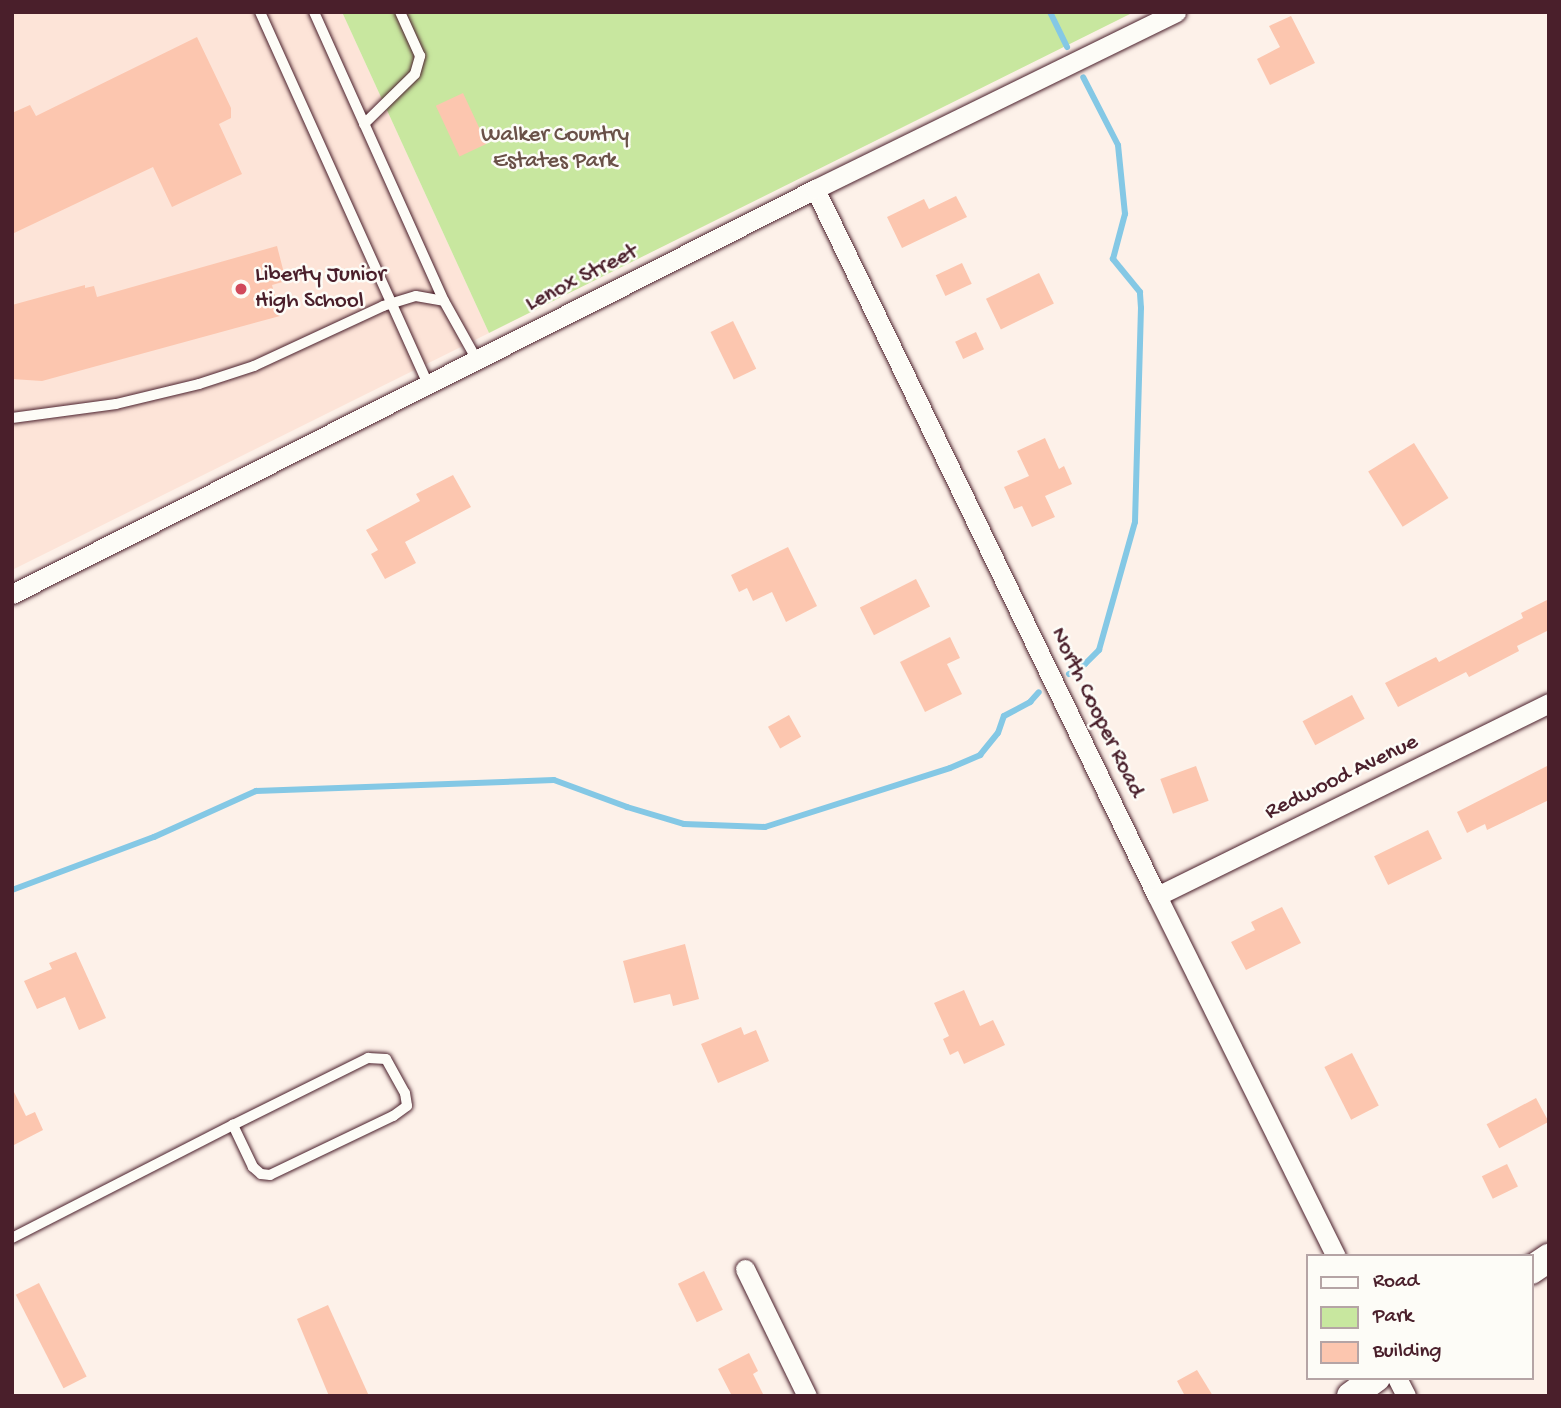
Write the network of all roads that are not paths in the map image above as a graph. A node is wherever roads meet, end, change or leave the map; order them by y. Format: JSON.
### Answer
{"nodes":[{"id":1,"x":260,"y":12,"type":"edge"},
{"id":2,"x":314,"y":12,"type":"edge"},
{"id":3,"x":400,"y":12,"type":"edge"},
{"id":4,"x":1176,"y":12,"type":"edge"},
{"id":5,"x":364,"y":124,"type":"junction"},
{"id":6,"x":815,"y":190,"type":"junction"},
{"id":7,"x":444,"y":301,"type":"junction"},
{"id":8,"x":392,"y":303,"type":"junction"},
{"id":9,"x":477,"y":360,"type":"junction"},
{"id":10,"x":428,"y":384,"type":"junction"},
{"id":11,"x":12,"y":418,"type":"edge"},
{"id":12,"x":12,"y":594,"type":"edge"},
{"id":13,"x":1549,"y":703,"type":"edge"},
{"id":14,"x":1157,"y":897,"type":"junction"},
{"id":15,"x":233,"y":1125,"type":"junction"},
{"id":16,"x":12,"y":1238,"type":"edge"},
{"id":17,"x":1335,"y":1254,"type":"edge"},
{"id":18,"x":1549,"y":1258,"type":"edge"},
{"id":19,"x":745,"y":1269,"type":"dead end"},
{"id":20,"x":1533,"y":1269,"type":"edge"},
{"id":21,"x":1373,"y":1380,"type":"edge"},
{"id":22,"x":1398,"y":1380,"type":"edge"},
{"id":23,"x":807,"y":1396,"type":"edge"},
{"id":24,"x":1351,"y":1396,"type":"edge"},
{"id":25,"x":1406,"y":1396,"type":"edge"}],
"edges":[{"from":1,"to":8,"type":"lane"},
{"from":2,"to":5,"type":"lane"},
{"from":3,"to":5,"type":"lane"},
{"from":4,"to":6,"type":"street","name":"Lenox Street"},
{"from":5,"to":7,"type":"lane"},
{"from":6,"to":9,"type":"street","name":"Lenox Street"},
{"from":6,"to":14,"type":"street","name":"North Cooper Road"},
{"from":7,"to":8,"type":"lane"},
{"from":7,"to":9,"type":"lane"},
{"from":8,"to":10,"type":"lane"},
{"from":8,"to":11,"type":"lane"},
{"from":9,"to":10,"type":"street","name":"Lenox Street"},
{"from":10,"to":12,"type":"street","name":"Lenox Street"},
{"from":13,"to":14,"type":"street","name":"Redwood Avenue"},
{"from":14,"to":17,"type":"street","name":"North Cooper Road"},
{"from":15,"to":15,"type":"lane"},
{"from":15,"to":16,"type":"lane"},
{"from":18,"to":20,"type":"street"},
{"from":19,"to":23,"type":"street"},
{"from":21,"to":24,"type":"street"},
{"from":22,"to":25,"type":"street"}]}
